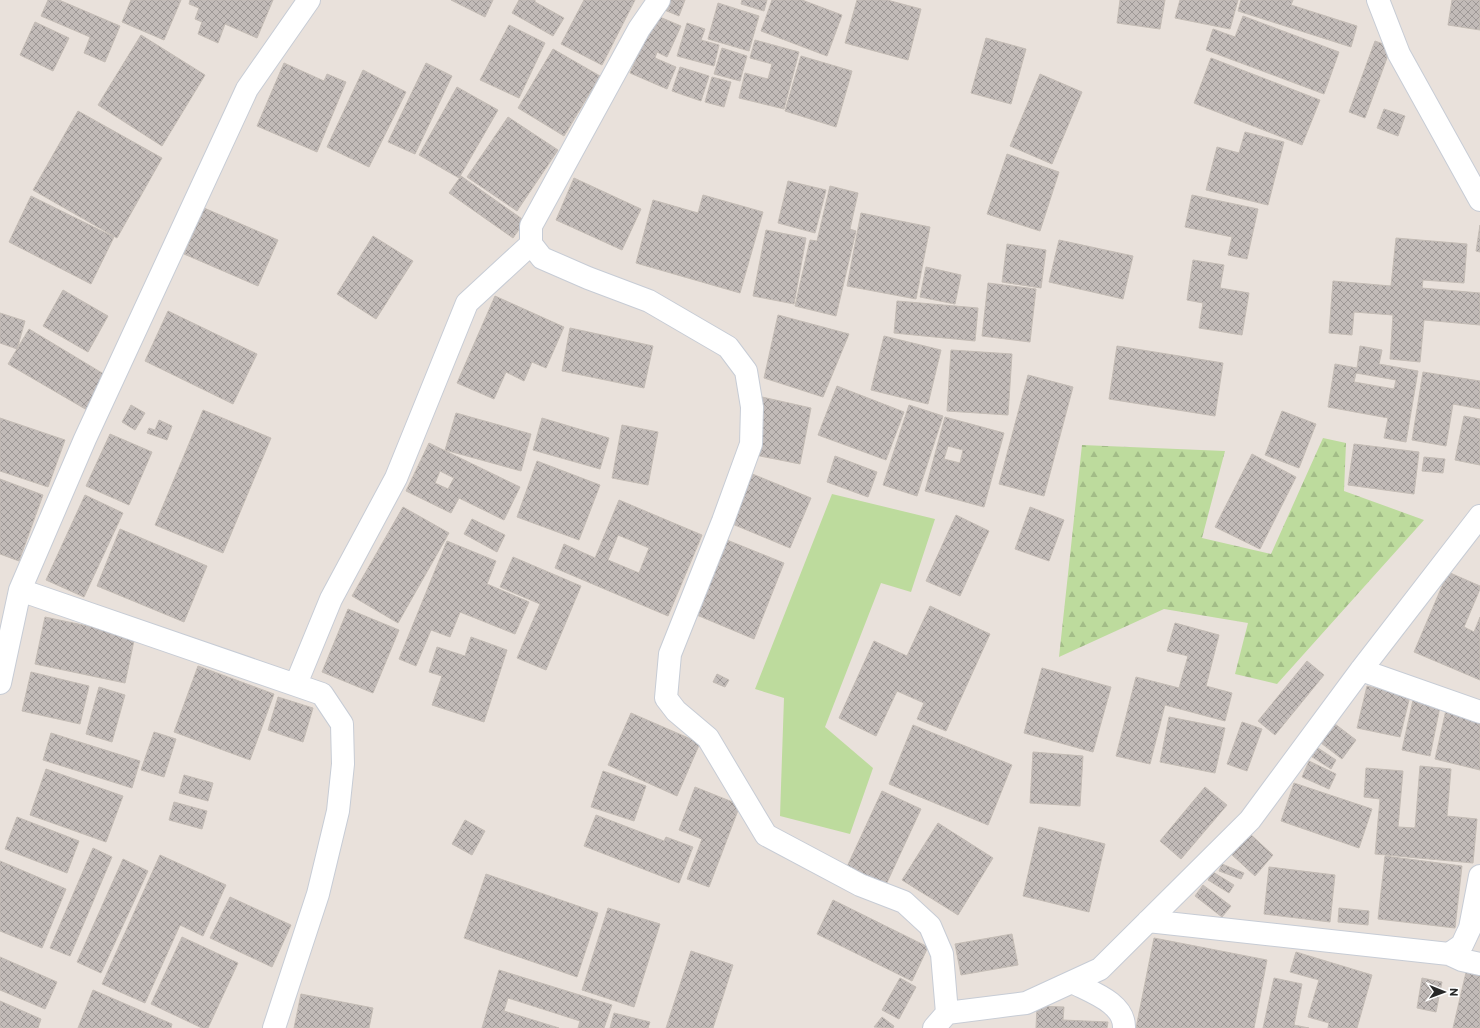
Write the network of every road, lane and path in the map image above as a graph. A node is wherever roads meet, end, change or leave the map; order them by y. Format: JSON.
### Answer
{"nodes":[{"id":1,"x":309,"y":0,"type":"edge"},
{"id":2,"x":659,"y":0,"type":"edge"},
{"id":3,"x":1378,"y":0,"type":"edge"},
{"id":4,"x":1480,"y":200,"type":"edge"},
{"id":5,"x":531,"y":244,"type":"junction"},
{"id":6,"x":1480,"y":516,"type":"edge"},
{"id":7,"x":20,"y":590,"type":"junction"},
{"id":8,"x":1361,"y":670,"type":"junction"},
{"id":9,"x":0,"y":683,"type":"edge"},
{"id":10,"x":296,"y":684,"type":"junction"},
{"id":11,"x":1480,"y":712,"type":"edge"},
{"id":12,"x":1480,"y":876,"type":"edge"},
{"id":13,"x":1148,"y":921,"type":"junction"},
{"id":14,"x":1448,"y":954,"type":"junction"},
{"id":15,"x":1480,"y":964,"type":"edge"},
{"id":16,"x":1072,"y":982,"type":"junction"},
{"id":17,"x":940,"y":1021,"type":"edge"},
{"id":18,"x":274,"y":1028,"type":"edge"},
{"id":19,"x":1124,"y":1028,"type":"edge"}],
"edges":[{"from":1,"to":7,"type":"street"},
{"from":2,"to":5,"type":"street"},
{"from":3,"to":4,"type":"street"},
{"from":5,"to":10,"type":"street"},
{"from":5,"to":17,"type":"street"},
{"from":6,"to":8,"type":"street"},
{"from":7,"to":9,"type":"street"},
{"from":7,"to":10,"type":"street"},
{"from":8,"to":11,"type":"street"},
{"from":8,"to":13,"type":"street"},
{"from":10,"to":18,"type":"street"},
{"from":12,"to":14,"type":"street"},
{"from":13,"to":14,"type":"street"},
{"from":13,"to":16,"type":"street"},
{"from":14,"to":15,"type":"street"},
{"from":16,"to":17,"type":"street"},
{"from":16,"to":19,"type":"street"}]}
